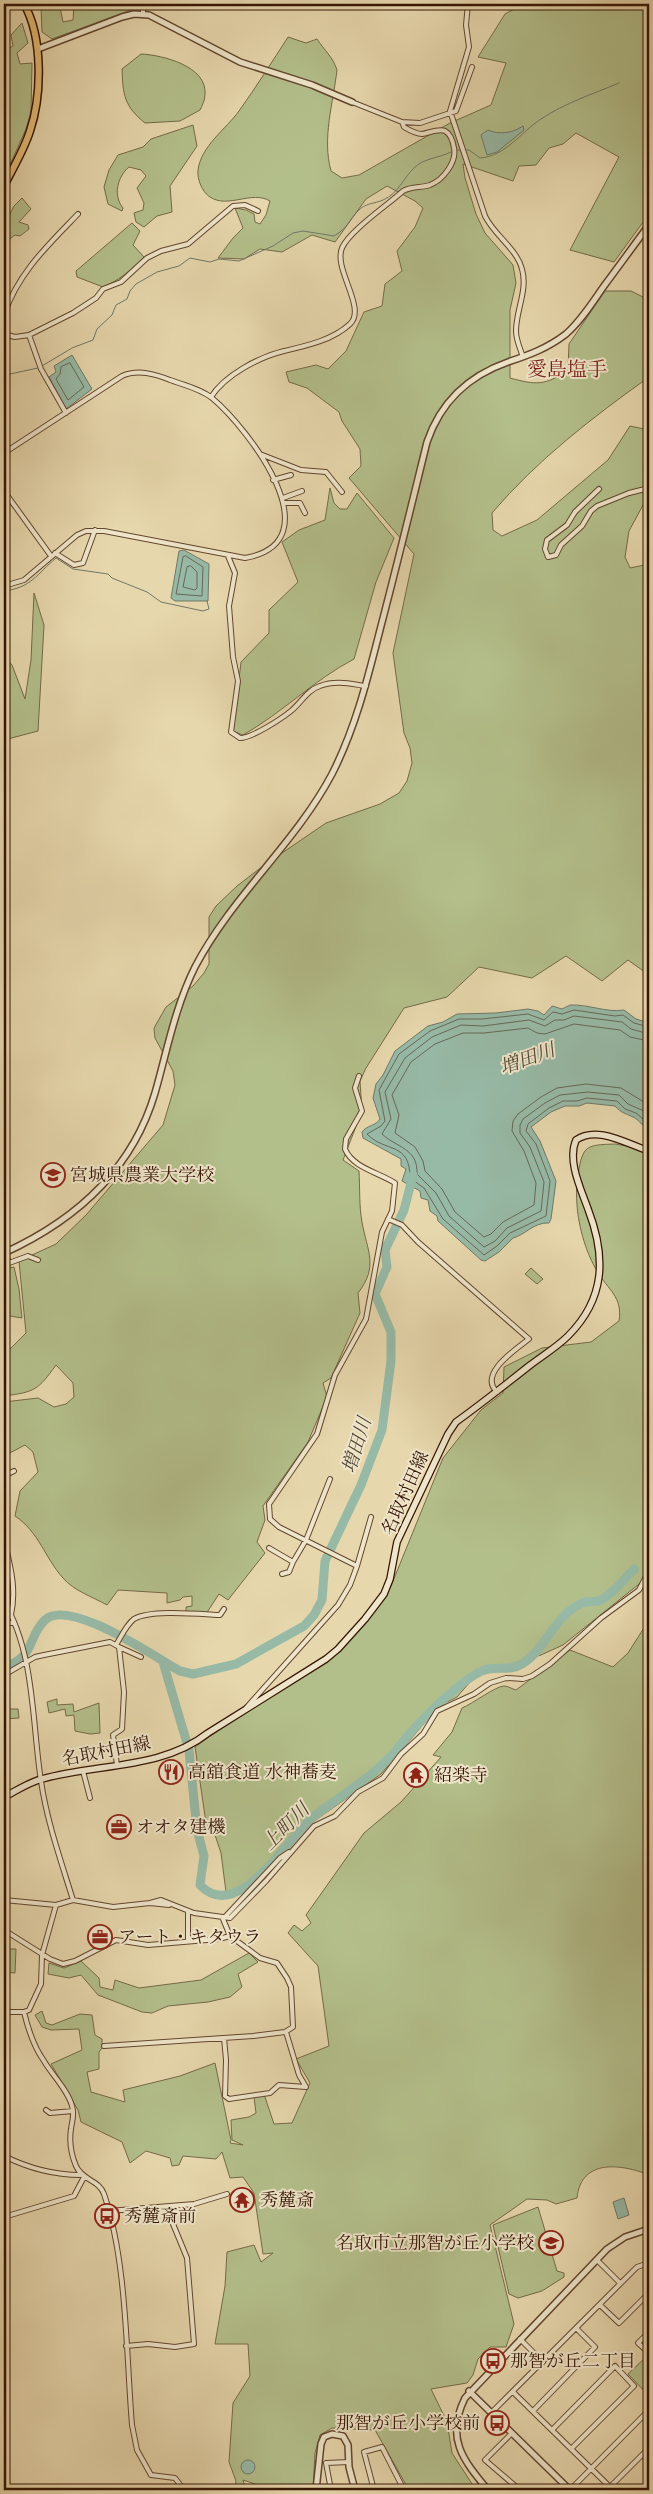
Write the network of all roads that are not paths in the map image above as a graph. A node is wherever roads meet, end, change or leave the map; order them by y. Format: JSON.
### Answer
{"nodes":[{"id":1,"x":24,"y":4,"type":"edge"},
{"id":2,"x":143,"y":4,"type":"edge"},
{"id":3,"x":468,"y":4,"type":"edge"},
{"id":4,"x":143,"y":14,"type":"junction"},
{"id":5,"x":38,"y":48,"type":"junction"},
{"id":6,"x":472,"y":67,"type":"dead end"},
{"id":7,"x":352,"y":102,"type":"joint"},
{"id":8,"x":450,"y":111,"type":"junction"},
{"id":9,"x":402,"y":122,"type":"junction"},
{"id":10,"x":4,"y":186,"type":"edge"},
{"id":11,"x":258,"y":211,"type":"dead end"},
{"id":12,"x":78,"y":214,"type":"dead end"},
{"id":13,"x":649,"y":225,"type":"edge"},
{"id":14,"x":4,"y":314,"type":"edge"},
{"id":15,"x":4,"y":334,"type":"edge"},
{"id":16,"x":29,"y":335,"type":"junction"},
{"id":17,"x":523,"y":357,"type":"junction"},
{"id":18,"x":211,"y":397,"type":"junction"},
{"id":19,"x":66,"y":412,"type":"junction"},
{"id":20,"x":4,"y":453,"type":"edge"},
{"id":21,"x":260,"y":454,"type":"junction"},
{"id":22,"x":291,"y":476,"type":"dead end"},
{"id":23,"x":273,"y":480,"type":"junction"},
{"id":24,"x":649,"y":488,"type":"edge"},
{"id":25,"x":599,"y":489,"type":"dead end"},
{"id":26,"x":4,"y":491,"type":"edge"},
{"id":27,"x":302,"y":492,"type":"dead end"},
{"id":28,"x":342,"y":492,"type":"dead end"},
{"id":29,"x":283,"y":498,"type":"junction"},
{"id":30,"x":285,"y":503,"type":"junction"},
{"id":31,"x":305,"y":513,"type":"dead end"},
{"id":32,"x":95,"y":530,"type":"junction"},
{"id":33,"x":53,"y":555,"type":"junction"},
{"id":34,"x":228,"y":556,"type":"junction"},
{"id":35,"x":4,"y":586,"type":"edge"},
{"id":36,"x":366,"y":686,"type":"junction"},
{"id":37,"x":360,"y":1076,"type":"dead end"},
{"id":38,"x":649,"y":1151,"type":"edge"},
{"id":39,"x":388,"y":1219,"type":"junction"},
{"id":40,"x":4,"y":1252,"type":"edge"},
{"id":41,"x":38,"y":1260,"type":"dead end"},
{"id":42,"x":497,"y":1392,"type":"junction"},
{"id":43,"x":14,"y":1472,"type":"dead end"},
{"id":44,"x":4,"y":1476,"type":"edge"},
{"id":45,"x":330,"y":1479,"type":"dead end"},
{"id":46,"x":371,"y":1516,"type":"dead end"},
{"id":47,"x":4,"y":1538,"type":"edge"},
{"id":48,"x":306,"y":1540,"type":"junction"},
{"id":49,"x":269,"y":1548,"type":"dead end"},
{"id":50,"x":293,"y":1562,"type":"junction"},
{"id":51,"x":357,"y":1566,"type":"junction"},
{"id":52,"x":649,"y":1571,"type":"edge"},
{"id":53,"x":282,"y":1574,"type":"dead end"},
{"id":54,"x":4,"y":1602,"type":"edge"},
{"id":55,"x":224,"y":1609,"type":"dead end"},
{"id":56,"x":11,"y":1616,"type":"junction"},
{"id":57,"x":4,"y":1623,"type":"edge"},
{"id":58,"x":13,"y":1623,"type":"junction"},
{"id":59,"x":117,"y":1645,"type":"junction"},
{"id":60,"x":141,"y":1657,"type":"dead end"},
{"id":61,"x":25,"y":1663,"type":"junction"},
{"id":62,"x":4,"y":1675,"type":"edge"},
{"id":63,"x":246,"y":1708,"type":"junction"},
{"id":64,"x":117,"y":1765,"type":"junction"},
{"id":65,"x":83,"y":1771,"type":"junction"},
{"id":66,"x":40,"y":1779,"type":"junction"},
{"id":67,"x":4,"y":1798,"type":"edge"},
{"id":68,"x":90,"y":1798,"type":"dead end"},
{"id":69,"x":4,"y":1900,"type":"edge"},
{"id":70,"x":73,"y":1900,"type":"junction"},
{"id":71,"x":56,"y":1905,"type":"junction"},
{"id":72,"x":188,"y":1911,"type":"junction"},
{"id":73,"x":223,"y":1918,"type":"junction"},
{"id":74,"x":4,"y":1930,"type":"edge"},
{"id":75,"x":230,"y":1936,"type":"junction"},
{"id":76,"x":188,"y":1941,"type":"junction"},
{"id":77,"x":42,"y":1955,"type":"junction"},
{"id":78,"x":4,"y":2012,"type":"edge"},
{"id":79,"x":24,"y":2012,"type":"junction"},
{"id":80,"x":286,"y":2032,"type":"junction"},
{"id":81,"x":224,"y":2038,"type":"junction"},
{"id":82,"x":104,"y":2046,"type":"dead end"},
{"id":83,"x":46,"y":2110,"type":"dead end"},
{"id":84,"x":73,"y":2111,"type":"junction"},
{"id":85,"x":4,"y":2156,"type":"edge"},
{"id":86,"x":82,"y":2176,"type":"junction"},
{"id":87,"x":227,"y":2194,"type":"dead end"},
{"id":88,"x":166,"y":2207,"type":"junction"},
{"id":89,"x":109,"y":2211,"type":"junction"},
{"id":90,"x":4,"y":2217,"type":"edge"},
{"id":91,"x":649,"y":2229,"type":"edge"},
{"id":92,"x":597,"y":2260,"type":"junction"},
{"id":93,"x":649,"y":2263,"type":"edge"},
{"id":94,"x":620,"y":2283,"type":"junction"},
{"id":95,"x":649,"y":2293,"type":"edge"},
{"id":96,"x":600,"y":2305,"type":"junction"},
{"id":97,"x":576,"y":2328,"type":"junction"},
{"id":98,"x":649,"y":2332,"type":"edge"},
{"id":99,"x":520,"y":2339,"type":"junction"},
{"id":100,"x":126,"y":2346,"type":"junction"},
{"id":101,"x":649,"y":2353,"type":"edge"},
{"id":102,"x":543,"y":2362,"type":"junction"},
{"id":103,"x":469,"y":2391,"type":"junction"},
{"id":104,"x":513,"y":2392,"type":"junction"},
{"id":105,"x":649,"y":2410,"type":"edge"},
{"id":106,"x":533,"y":2411,"type":"junction"},
{"id":107,"x":491,"y":2413,"type":"junction"},
{"id":108,"x":552,"y":2430,"type":"junction"},
{"id":109,"x":512,"y":2433,"type":"junction"},
{"id":110,"x":649,"y":2448,"type":"edge"},
{"id":111,"x":572,"y":2449,"type":"junction"},
{"id":112,"x":643,"y":2454,"type":"junction"},
{"id":113,"x":649,"y":2461,"type":"edge"},
{"id":114,"x":348,"y":2462,"type":"junction"},
{"id":115,"x":591,"y":2468,"type":"junction"},
{"id":116,"x":184,"y":2490,"type":"edge"},
{"id":117,"x":316,"y":2490,"type":"edge"},
{"id":118,"x":331,"y":2490,"type":"edge"},
{"id":119,"x":355,"y":2490,"type":"edge"},
{"id":120,"x":374,"y":2490,"type":"edge"},
{"id":121,"x":404,"y":2490,"type":"edge"},
{"id":122,"x":488,"y":2490,"type":"edge"},
{"id":123,"x":520,"y":2490,"type":"edge"},
{"id":124,"x":570,"y":2490,"type":"edge"}],
"edges":[{"from":1,"to":5,"type":"main road"},
{"from":2,"to":4,"type":"street"},
{"from":3,"to":8,"type":"street"},
{"from":4,"to":5,"type":"street"},
{"from":4,"to":7,"type":"street"},
{"from":5,"to":10,"type":"main road"},
{"from":6,"to":8,"type":"street"},
{"from":7,"to":9,"type":"street"},
{"from":8,"to":9,"type":"street"},
{"from":8,"to":17,"type":"street"},
{"from":9,"to":18,"type":"street"},
{"from":11,"to":16,"type":"street"},
{"from":12,"to":14,"type":"street"},
{"from":13,"to":17,"type":"street"},
{"from":15,"to":16,"type":"street"},
{"from":16,"to":19,"type":"street"},
{"from":17,"to":36,"type":"street"},
{"from":18,"to":19,"type":"street"},
{"from":18,"to":21,"type":"street"},
{"from":19,"to":20,"type":"street"},
{"from":21,"to":23,"type":"street"},
{"from":21,"to":28,"type":"street"},
{"from":22,"to":23,"type":"street"},
{"from":23,"to":29,"type":"street"},
{"from":24,"to":25,"type":"street"},
{"from":26,"to":33,"type":"street"},
{"from":27,"to":29,"type":"street"},
{"from":29,"to":30,"type":"street"},
{"from":30,"to":31,"type":"street"},
{"from":30,"to":34,"type":"street"},
{"from":32,"to":33,"type":"street"},
{"from":32,"to":33,"type":"street"},
{"from":32,"to":34,"type":"street"},
{"from":33,"to":35,"type":"street"},
{"from":34,"to":36,"type":"street"},
{"from":36,"to":40,"type":"street"},
{"from":37,"to":39,"type":"street"},
{"from":38,"to":42,"type":"main road","name":"名取村田線"},
{"from":39,"to":42,"type":"street"},
{"from":39,"to":48,"type":"street"},
{"from":40,"to":41,"type":"street","bridge":true},
{"from":42,"to":63,"type":"main road","name":"名取村田線"},
{"from":43,"to":44,"type":"street"},
{"from":45,"to":48,"type":"street"},
{"from":46,"to":51,"type":"street"},
{"from":47,"to":56,"type":"street"},
{"from":48,"to":50,"type":"street"},
{"from":48,"to":51,"type":"street"},
{"from":49,"to":50,"type":"street"},
{"from":50,"to":53,"type":"street"},
{"from":51,"to":63,"type":"street"},
{"from":52,"to":73,"type":"street"},
{"from":54,"to":56,"type":"street"},
{"from":55,"to":59,"type":"street"},
{"from":56,"to":58,"type":"street"},
{"from":57,"to":58,"type":"street"},
{"from":58,"to":61,"type":"street"},
{"from":59,"to":60,"type":"street"},
{"from":59,"to":61,"type":"street"},
{"from":59,"to":64,"type":"street"},
{"from":61,"to":62,"type":"street"},
{"from":61,"to":66,"type":"street"},
{"from":63,"to":64,"type":"main road","name":"名取村田線"},
{"from":64,"to":65,"type":"main road","name":"名取村田線"},
{"from":65,"to":66,"type":"main road","name":"名取村田線"},
{"from":65,"to":68,"type":"street"},
{"from":66,"to":67,"type":"main road","name":"名取村田線"},
{"from":66,"to":70,"type":"street"},
{"from":69,"to":71,"type":"street"},
{"from":70,"to":71,"type":"street"},
{"from":70,"to":72,"type":"street"},
{"from":71,"to":77,"type":"street"},
{"from":72,"to":73,"type":"street"},
{"from":72,"to":76,"type":"street"},
{"from":73,"to":75,"type":"street"},
{"from":74,"to":77,"type":"street"},
{"from":75,"to":76,"type":"street"},
{"from":75,"to":80,"type":"street"},
{"from":76,"to":77,"type":"street"},
{"from":77,"to":79,"type":"street"},
{"from":78,"to":79,"type":"street"},
{"from":79,"to":84,"type":"street"},
{"from":80,"to":81,"type":"street"},
{"from":80,"to":81,"type":"street"},
{"from":81,"to":82,"type":"street"},
{"from":83,"to":84,"type":"street"},
{"from":84,"to":86,"type":"street"},
{"from":85,"to":86,"type":"street"},
{"from":86,"to":89,"type":"street"},
{"from":86,"to":90,"type":"street"},
{"from":87,"to":88,"type":"street"},
{"from":88,"to":89,"type":"street"},
{"from":88,"to":100,"type":"street"},
{"from":89,"to":100,"type":"street"},
{"from":91,"to":92,"type":"street"},
{"from":92,"to":94,"type":"street"},
{"from":92,"to":99,"type":"street"},
{"from":93,"to":94,"type":"street"},
{"from":94,"to":96,"type":"street"},
{"from":95,"to":96,"type":"street"},
{"from":96,"to":97,"type":"street"},
{"from":97,"to":102,"type":"street"},
{"from":97,"to":106,"type":"street"},
{"from":98,"to":101,"type":"street"},
{"from":99,"to":102,"type":"street"},
{"from":99,"to":103,"type":"street"},
{"from":100,"to":116,"type":"street"},
{"from":102,"to":104,"type":"street"},
{"from":103,"to":107,"type":"street"},
{"from":103,"to":122,"type":"street"},
{"from":104,"to":106,"type":"street"},
{"from":104,"to":107,"type":"street"},
{"from":105,"to":115,"type":"street"},
{"from":106,"to":108,"type":"street"},
{"from":107,"to":109,"type":"street"},
{"from":108,"to":111,"type":"street"},
{"from":108,"to":111,"type":"street"},
{"from":109,"to":123,"type":"street"},
{"from":109,"to":124,"type":"street"},
{"from":110,"to":112,"type":"street"},
{"from":111,"to":115,"type":"street"},
{"from":112,"to":113,"type":"street"},
{"from":112,"to":115,"type":"street"},
{"from":114,"to":117,"type":"street"},
{"from":114,"to":118,"type":"street"},
{"from":114,"to":119,"type":"street"},
{"from":115,"to":124,"type":"street"},
{"from":120,"to":121,"type":"street"}]}
